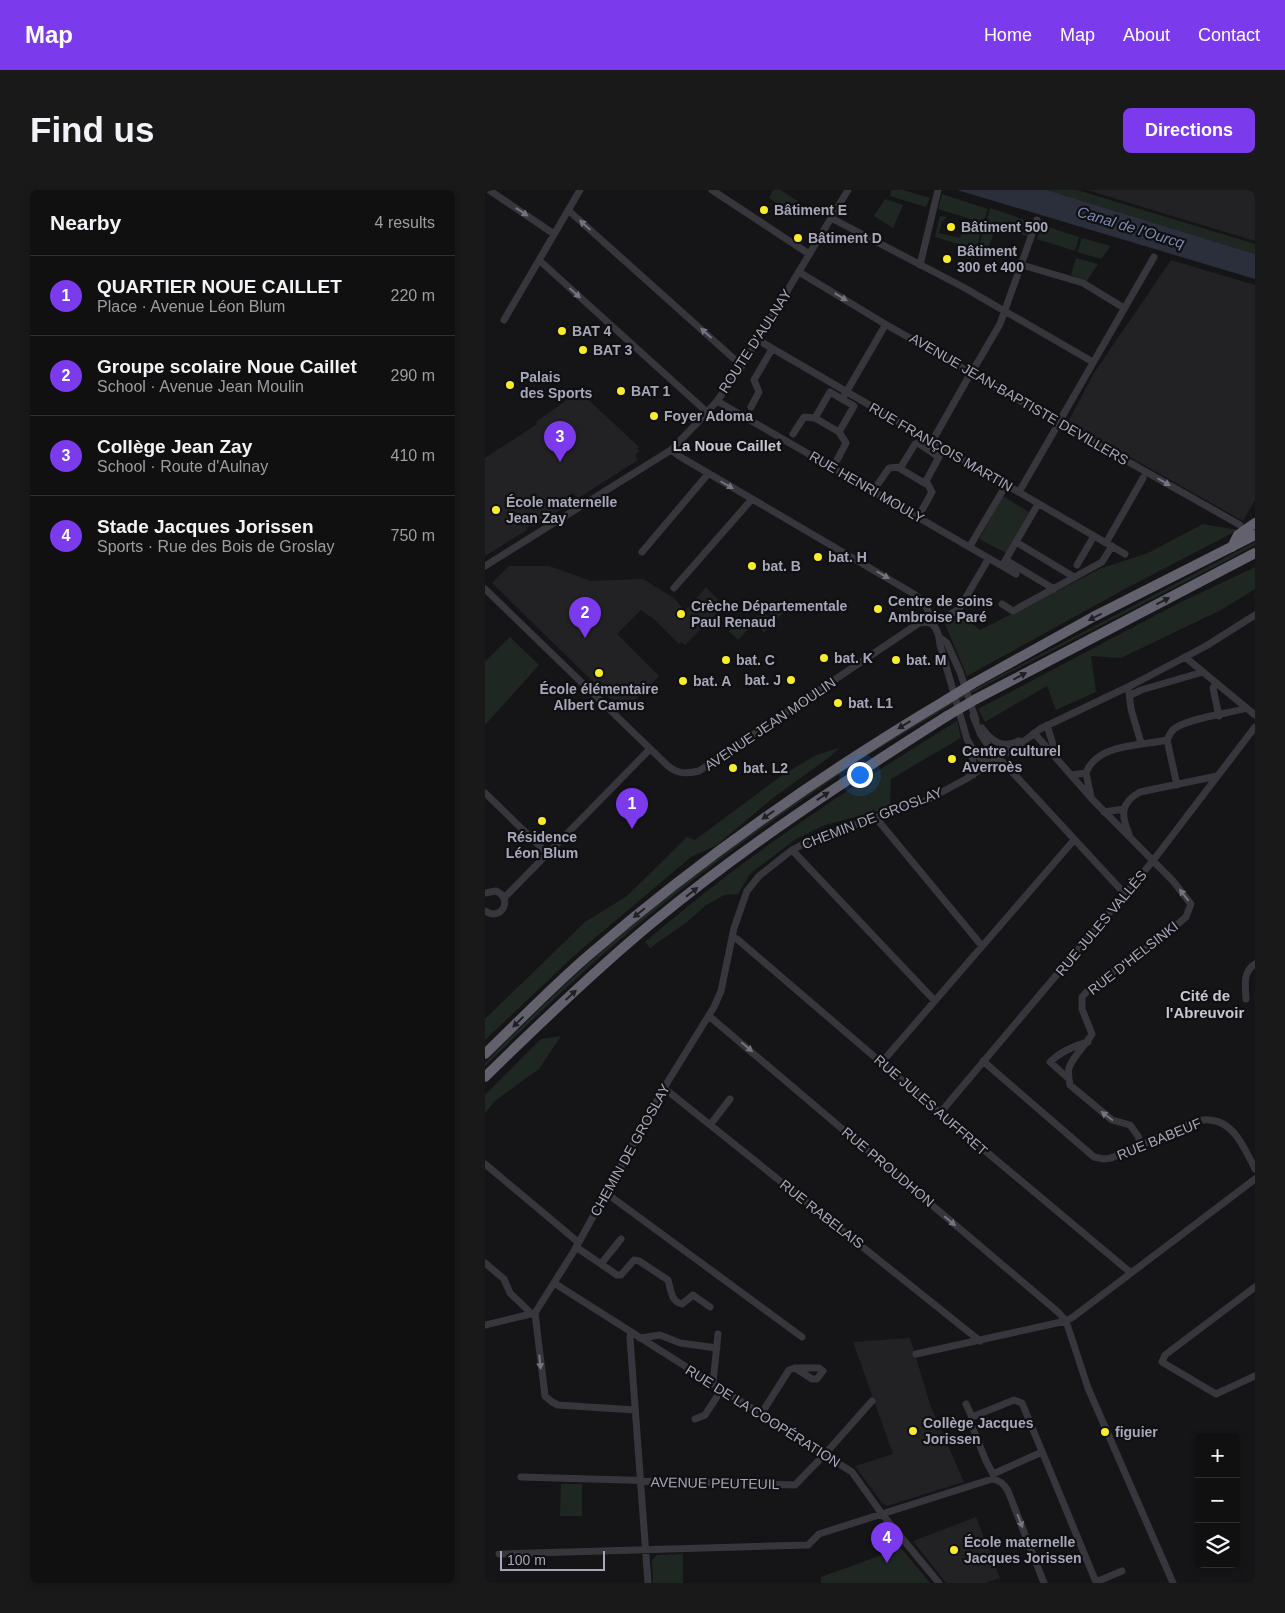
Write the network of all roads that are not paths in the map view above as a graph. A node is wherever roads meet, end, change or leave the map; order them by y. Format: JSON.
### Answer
{"nodes":[{"id":1,"x":489,"y":190,"type":"edge"},
{"id":2,"x":580,"y":190,"type":"edge"},
{"id":3,"x":712,"y":190,"type":"edge"},
{"id":4,"x":848,"y":190,"type":"edge"},
{"id":5,"x":938,"y":190,"type":"edge"},
{"id":6,"x":568,"y":210,"type":"junction"},
{"id":7,"x":831,"y":218,"type":"junction"},
{"id":8,"x":1037,"y":220,"type":"dead end"},
{"id":9,"x":554,"y":234,"type":"junction"},
{"id":10,"x":809,"y":254,"type":"junction"},
{"id":11,"x":1154,"y":257,"type":"dead end"},
{"id":12,"x":539,"y":260,"type":"junction"},
{"id":13,"x":920,"y":265,"type":"junction"},
{"id":14,"x":1022,"y":265,"type":"junction"},
{"id":15,"x":799,"y":272,"type":"junction"},
{"id":16,"x":1124,"y":308,"type":"junction"},
{"id":17,"x":1004,"y":312,"type":"junction"},
{"id":18,"x":504,"y":320,"type":"dead end"},
{"id":19,"x":883,"y":329,"type":"dead end"},
{"id":20,"x":758,"y":340,"type":"junction"},
{"id":21,"x":772,"y":349,"type":"junction"},
{"id":22,"x":1093,"y":362,"type":"junction"},
{"id":23,"x":742,"y":366,"type":"junction"},
{"id":24,"x":970,"y":375,"type":"junction"},
{"id":25,"x":844,"y":396,"type":"junction"},
{"id":26,"x":717,"y":401,"type":"junction"},
{"id":27,"x":751,"y":407,"type":"dead end"},
{"id":28,"x":708,"y":413,"type":"junction"},
{"id":29,"x":815,"y":418,"type":"junction"},
{"id":30,"x":1058,"y":425,"type":"junction"},
{"id":31,"x":839,"y":432,"type":"junction"},
{"id":32,"x":793,"y":434,"type":"dead end"},
{"id":33,"x":930,"y":445,"type":"junction"},
{"id":34,"x":671,"y":450,"type":"junction"},
{"id":35,"x":837,"y":460,"type":"dead end"},
{"id":36,"x":899,"y":468,"type":"junction"},
{"id":37,"x":708,"y":474,"type":"junction"},
{"id":38,"x":1143,"y":478,"type":"dead end"},
{"id":39,"x":878,"y":484,"type":"dead end"},
{"id":40,"x":926,"y":484,"type":"junction"},
{"id":41,"x":1006,"y":485,"type":"junction"},
{"id":42,"x":1019,"y":492,"type":"junction"},
{"id":43,"x":752,"y":499,"type":"junction"},
{"id":44,"x":1038,"y":504,"type":"junction"},
{"id":45,"x":922,"y":510,"type":"dead end"},
{"id":46,"x":1255,"y":523,"type":"edge"},
{"id":47,"x":1241,"y":525,"type":"dead end"},
{"id":48,"x":1255,"y":535,"type":"edge"},
{"id":49,"x":1094,"y":536,"type":"junction"},
{"id":50,"x":1016,"y":542,"type":"junction"},
{"id":51,"x":1109,"y":544,"type":"junction"},
{"id":52,"x":970,"y":546,"type":"junction"},
{"id":53,"x":1232,"y":548,"type":"junction"},
{"id":54,"x":642,"y":552,"type":"dead end"},
{"id":55,"x":1255,"y":553,"type":"edge"},
{"id":56,"x":1125,"y":554,"type":"dead end"},
{"id":57,"x":989,"y":558,"type":"junction"},
{"id":58,"x":1004,"y":563,"type":"junction"},
{"id":59,"x":1077,"y":564,"type":"dead end"},
{"id":60,"x":485,"y":566,"type":"edge"},
{"id":61,"x":1016,"y":574,"type":"dead end"},
{"id":62,"x":1074,"y":577,"type":"junction"},
{"id":63,"x":674,"y":588,"type":"dead end"},
{"id":64,"x":1054,"y":589,"type":"junction"},
{"id":65,"x":486,"y":591,"type":"edge"},
{"id":66,"x":1002,"y":604,"type":"dead end"},
{"id":67,"x":951,"y":614,"type":"dead end"},
{"id":68,"x":1255,"y":615,"type":"edge"},
{"id":69,"x":932,"y":624,"type":"junction"},
{"id":70,"x":939,"y":637,"type":"junction"},
{"id":71,"x":1185,"y":656,"type":"junction"},
{"id":72,"x":1203,"y":672,"type":"junction"},
{"id":73,"x":1217,"y":683,"type":"junction"},
{"id":74,"x":1127,"y":687,"type":"junction"},
{"id":75,"x":1131,"y":695,"type":"junction"},
{"id":76,"x":1247,"y":708,"type":"junction"},
{"id":77,"x":1255,"y":715,"type":"edge"},
{"id":78,"x":973,"y":716,"type":"junction"},
{"id":79,"x":1219,"y":716,"type":"junction"},
{"id":80,"x":1047,"y":725,"type":"junction"},
{"id":81,"x":1255,"y":727,"type":"edge"},
{"id":82,"x":1034,"y":733,"type":"junction"},
{"id":83,"x":967,"y":739,"type":"junction"},
{"id":84,"x":1167,"y":740,"type":"junction"},
{"id":85,"x":1141,"y":744,"type":"junction"},
{"id":86,"x":650,"y":750,"type":"junction"},
{"id":87,"x":999,"y":757,"type":"junction"},
{"id":88,"x":1058,"y":760,"type":"junction"},
{"id":89,"x":989,"y":763,"type":"junction"},
{"id":90,"x":1086,"y":772,"type":"junction"},
{"id":91,"x":973,"y":775,"type":"junction"},
{"id":92,"x":1071,"y":775,"type":"junction"},
{"id":93,"x":1217,"y":776,"type":"junction"},
{"id":94,"x":1177,"y":785,"type":"junction"},
{"id":95,"x":487,"y":798,"type":"edge"},
{"id":96,"x":1092,"y":799,"type":"junction"},
{"id":97,"x":1124,"y":809,"type":"junction"},
{"id":98,"x":1104,"y":812,"type":"junction"},
{"id":99,"x":876,"y":818,"type":"junction"},
{"id":100,"x":1074,"y":840,"type":"junction"},
{"id":101,"x":1131,"y":840,"type":"junction"},
{"id":102,"x":792,"y":850,"type":"junction"},
{"id":103,"x":547,"y":854,"type":"junction"},
{"id":104,"x":1152,"y":862,"type":"junction"},
{"id":105,"x":485,"y":894,"type":"edge"},
{"id":106,"x":1124,"y":894,"type":"junction"},
{"id":107,"x":504,"y":898,"type":"junction"},
{"id":108,"x":486,"y":915,"type":"edge"},
{"id":109,"x":732,"y":937,"type":"junction"},
{"id":110,"x":982,"y":946,"type":"junction"},
{"id":111,"x":1255,"y":964,"type":"edge"},
{"id":112,"x":1246,"y":999,"type":"dead end"},
{"id":113,"x":935,"y":1001,"type":"junction"},
{"id":114,"x":709,"y":1016,"type":"junction"},
{"id":115,"x":1088,"y":1042,"type":"junction"},
{"id":116,"x":485,"y":1054,"type":"edge"},
{"id":117,"x":983,"y":1061,"type":"junction"},
{"id":118,"x":881,"y":1062,"type":"junction"},
{"id":119,"x":485,"y":1077,"type":"edge"},
{"id":120,"x":1069,"y":1079,"type":"junction"},
{"id":121,"x":664,"y":1088,"type":"junction"},
{"id":122,"x":729,"y":1100,"type":"dead end"},
{"id":123,"x":940,"y":1113,"type":"junction"},
{"id":124,"x":710,"y":1125,"type":"junction"},
{"id":125,"x":1141,"y":1146,"type":"junction"},
{"id":126,"x":485,"y":1164,"type":"edge"},
{"id":127,"x":1255,"y":1169,"type":"edge"},
{"id":128,"x":1255,"y":1179,"type":"edge"},
{"id":129,"x":606,"y":1193,"type":"junction"},
{"id":130,"x":621,"y":1239,"type":"dead end"},
{"id":131,"x":577,"y":1244,"type":"junction"},
{"id":132,"x":485,"y":1263,"type":"edge"},
{"id":133,"x":601,"y":1264,"type":"junction"},
{"id":134,"x":1131,"y":1274,"type":"junction"},
{"id":135,"x":554,"y":1283,"type":"junction"},
{"id":136,"x":1255,"y":1287,"type":"edge"},
{"id":137,"x":710,"y":1306,"type":"dead end"},
{"id":138,"x":533,"y":1314,"type":"junction"},
{"id":139,"x":1066,"y":1320,"type":"junction"},
{"id":140,"x":485,"y":1325,"type":"edge"},
{"id":141,"x":631,"y":1332,"type":"junction"},
{"id":142,"x":718,"y":1334,"type":"dead end"},
{"id":143,"x":802,"y":1337,"type":"dead end"},
{"id":144,"x":640,"y":1338,"type":"junction"},
{"id":145,"x":980,"y":1341,"type":"junction"},
{"id":146,"x":717,"y":1348,"type":"junction"},
{"id":147,"x":917,"y":1354,"type":"dead end"},
{"id":148,"x":795,"y":1368,"type":"dead end"},
{"id":149,"x":1253,"y":1377,"type":"edge"},
{"id":150,"x":713,"y":1383,"type":"junction"},
{"id":151,"x":721,"y":1389,"type":"junction"},
{"id":152,"x":872,"y":1401,"type":"dead end"},
{"id":153,"x":966,"y":1404,"type":"dead end"},
{"id":154,"x":635,"y":1410,"type":"junction"},
{"id":155,"x":761,"y":1414,"type":"junction"},
{"id":156,"x":972,"y":1417,"type":"junction"},
{"id":157,"x":695,"y":1419,"type":"dead end"},
{"id":158,"x":1042,"y":1452,"type":"junction"},
{"id":159,"x":825,"y":1454,"type":"junction"},
{"id":160,"x":521,"y":1477,"type":"dead end"},
{"id":161,"x":994,"y":1477,"type":"junction"},
{"id":162,"x":640,"y":1482,"type":"junction"},
{"id":163,"x":882,"y":1514,"type":"junction"},
{"id":164,"x":645,"y":1550,"type":"junction"},
{"id":165,"x":499,"y":1554,"type":"dead end"},
{"id":166,"x":1122,"y":1572,"type":"dead end"},
{"id":167,"x":648,"y":1583,"type":"edge"},
{"id":168,"x":939,"y":1583,"type":"edge"},
{"id":169,"x":1044,"y":1583,"type":"edge"},
{"id":170,"x":1173,"y":1583,"type":"edge"}],
"edges":[{"from":1,"to":9,"type":"street","one_way":true},
{"from":2,"to":6,"type":"street"},
{"from":3,"to":10,"type":"street"},
{"from":4,"to":7,"type":"street","name":"ROUTE D'AULNAY"},
{"from":5,"to":13,"type":"street"},
{"from":6,"to":9,"type":"street"},
{"from":23,"to":6,"type":"street","one_way":true},
{"from":7,"to":10,"type":"street","name":"ROUTE D'AULNAY"},
{"from":7,"to":13,"type":"street"},
{"from":8,"to":14,"type":"street"},
{"from":9,"to":12,"type":"street"},
{"from":10,"to":15,"type":"street","name":"ROUTE D'AULNAY"},
{"from":11,"to":16,"type":"street"},
{"from":12,"to":18,"type":"street"},
{"from":12,"to":28,"type":"street","one_way":true},
{"from":13,"to":17,"type":"street"},
{"from":14,"to":16,"type":"street"},
{"from":14,"to":17,"type":"street"},
{"from":15,"to":20,"type":"street","name":"ROUTE D'AULNAY"},
{"from":15,"to":24,"type":"street","name":"AVENUE JEAN-BAPTISTE DEVILLERS","one_way":true},
{"from":16,"to":22,"type":"street"},
{"from":17,"to":22,"type":"street"},
{"from":17,"to":24,"type":"street"},
{"from":19,"to":25,"type":"street"},
{"from":20,"to":21,"type":"street","name":"RUE FRANÇOIS MARTIN"},
{"from":20,"to":23,"type":"street","name":"ROUTE D'AULNAY"},
{"from":21,"to":25,"type":"street","name":"RUE FRANÇOIS MARTIN"},
{"from":21,"to":27,"type":"street"},
{"from":22,"to":30,"type":"street"},
{"from":23,"to":26,"type":"street","name":"ROUTE D'AULNAY"},
{"from":24,"to":30,"type":"street","name":"AVENUE JEAN-BAPTISTE DEVILLERS"},
{"from":24,"to":33,"type":"street"},
{"from":25,"to":29,"type":"street"},
{"from":25,"to":31,"type":"street"},
{"from":25,"to":33,"type":"street","name":"RUE FRANÇOIS MARTIN"},
{"from":26,"to":28,"type":"street","name":"ROUTE D'AULNAY"},
{"from":26,"to":52,"type":"street","name":"RUE HENRI MOULY"},
{"from":28,"to":34,"type":"street","name":"ROUTE D'AULNAY"},
{"from":29,"to":31,"type":"street"},
{"from":29,"to":32,"type":"street"},
{"from":30,"to":42,"type":"street"},
{"from":30,"to":47,"type":"street","name":"AVENUE JEAN-BAPTISTE DEVILLERS","one_way":true},
{"from":31,"to":35,"type":"street"},
{"from":33,"to":36,"type":"street"},
{"from":33,"to":40,"type":"street"},
{"from":33,"to":41,"type":"street","name":"RUE FRANÇOIS MARTIN"},
{"from":34,"to":37,"type":"street"},
{"from":34,"to":60,"type":"street","name":"ROUTE D'AULNAY"},
{"from":36,"to":39,"type":"street"},
{"from":36,"to":40,"type":"street"},
{"from":37,"to":43,"type":"street","one_way":true},
{"from":37,"to":54,"type":"street"},
{"from":38,"to":51,"type":"street"},
{"from":40,"to":45,"type":"street"},
{"from":41,"to":42,"type":"street","name":"RUE FRANÇOIS MARTIN"},
{"from":41,"to":52,"type":"street"},
{"from":42,"to":44,"type":"street","name":"RUE FRANÇOIS MARTIN"},
{"from":43,"to":63,"type":"street"},
{"from":43,"to":69,"type":"street","one_way":true},
{"from":44,"to":49,"type":"street","name":"RUE FRANÇOIS MARTIN"},
{"from":44,"to":50,"type":"street"},
{"from":46,"to":53,"type":"highway"},
{"from":48,"to":53,"type":"highway"},
{"from":49,"to":51,"type":"street","name":"RUE FRANÇOIS MARTIN"},
{"from":49,"to":59,"type":"street"},
{"from":50,"to":58,"type":"street"},
{"from":50,"to":62,"type":"street"},
{"from":51,"to":56,"type":"street","name":"RUE FRANÇOIS MARTIN"},
{"from":51,"to":62,"type":"street"},
{"from":52,"to":57,"type":"street","name":"RUE HENRI MOULY"},
{"from":53,"to":116,"type":"highway","one_way":true,"bridge":true},
{"from":119,"to":55,"type":"highway","one_way":true,"bridge":true},
{"from":57,"to":58,"type":"street","name":"RUE HENRI MOULY"},
{"from":57,"to":67,"type":"street"},
{"from":58,"to":61,"type":"street","name":"RUE HENRI MOULY"},
{"from":58,"to":64,"type":"street"},
{"from":62,"to":64,"type":"street"},
{"from":64,"to":66,"type":"street"},
{"from":65,"to":86,"type":"street","name":"AVENUE JEAN MOULIN"},
{"from":68,"to":71,"type":"street","name":"CHEMIN DE GROSLAY"},
{"from":69,"to":70,"type":"street"},
{"from":69,"to":86,"type":"street","name":"AVENUE JEAN MOULIN"},
{"from":70,"to":78,"type":"street"},
{"from":70,"to":83,"type":"street"},
{"from":71,"to":72,"type":"street"},
{"from":71,"to":74,"type":"street","name":"CHEMIN DE GROSLAY"},
{"from":72,"to":73,"type":"street"},
{"from":72,"to":75,"type":"street"},
{"from":73,"to":76,"type":"street"},
{"from":73,"to":79,"type":"street"},
{"from":74,"to":75,"type":"street"},
{"from":74,"to":80,"type":"street","name":"CHEMIN DE GROSLAY"},
{"from":75,"to":85,"type":"street"},
{"from":76,"to":77,"type":"street"},
{"from":76,"to":79,"type":"street"},
{"from":78,"to":82,"type":"street"},
{"from":78,"to":87,"type":"street"},
{"from":79,"to":84,"type":"street"},
{"from":80,"to":82,"type":"street","name":"CHEMIN DE GROSLAY"},
{"from":80,"to":88,"type":"street"},
{"from":81,"to":93,"type":"street","name":"RUE JULES VALLÈS"},
{"from":82,"to":87,"type":"street","name":"CHEMIN DE GROSLAY"},
{"from":82,"to":88,"type":"street"},
{"from":83,"to":89,"type":"street"},
{"from":83,"to":91,"type":"street"},
{"from":84,"to":85,"type":"street"},
{"from":84,"to":94,"type":"street"},
{"from":85,"to":90,"type":"street"},
{"from":86,"to":103,"type":"street"},
{"from":87,"to":89,"type":"street","name":"CHEMIN DE GROSLAY"},
{"from":87,"to":100,"type":"street"},
{"from":88,"to":92,"type":"street"},
{"from":89,"to":91,"type":"street","name":"CHEMIN DE GROSLAY"},
{"from":90,"to":92,"type":"street"},
{"from":90,"to":96,"type":"street"},
{"from":91,"to":99,"type":"street","name":"CHEMIN DE GROSLAY"},
{"from":92,"to":96,"type":"street"},
{"from":93,"to":94,"type":"street"},
{"from":93,"to":104,"type":"street","name":"RUE JULES VALLÈS"},
{"from":94,"to":97,"type":"street"},
{"from":95,"to":103,"type":"street"},
{"from":96,"to":98,"type":"street"},
{"from":97,"to":98,"type":"street"},
{"from":97,"to":101,"type":"street"},
{"from":98,"to":101,"type":"street"},
{"from":99,"to":102,"type":"street","name":"CHEMIN DE GROSLAY"},
{"from":99,"to":110,"type":"street"},
{"from":100,"to":106,"type":"street"},
{"from":100,"to":110,"type":"street"},
{"from":101,"to":104,"type":"street"},
{"from":102,"to":109,"type":"street","name":"CHEMIN DE GROSLAY"},
{"from":102,"to":113,"type":"street"},
{"from":103,"to":107,"type":"street"},
{"from":104,"to":106,"type":"street","name":"RUE JULES VALLÈS"},
{"from":115,"to":104,"type":"street","name":"RUE D'HELSINKI","one_way":true},
{"from":105,"to":107,"type":"street"},
{"from":106,"to":117,"type":"street","name":"RUE JULES VALLÈS"},
{"from":107,"to":108,"type":"street"},
{"from":109,"to":114,"type":"street","name":"CHEMIN DE GROSLAY"},
{"from":109,"to":118,"type":"street","name":"RUE JULES AUFFRET"},
{"from":110,"to":113,"type":"street"},
{"from":111,"to":112,"type":"street"},
{"from":113,"to":118,"type":"street"},
{"from":114,"to":121,"type":"street","name":"CHEMIN DE GROSLAY"},
{"from":114,"to":139,"type":"street","name":"RUE PROUDHON","one_way":true},
{"from":115,"to":120,"type":"street"},
{"from":115,"to":120,"type":"street"},
{"from":117,"to":123,"type":"street","name":"RUE JULES VALLÈS"},
{"from":117,"to":125,"type":"street","name":"RUE BABEUF"},
{"from":118,"to":123,"type":"street","name":"RUE JULES AUFFRET"},
{"from":125,"to":120,"type":"street","one_way":true},
{"from":121,"to":124,"type":"street","name":"RUE RABELAIS"},
{"from":121,"to":129,"type":"street","name":"CHEMIN DE GROSLAY"},
{"from":122,"to":124,"type":"street"},
{"from":123,"to":134,"type":"street","name":"RUE JULES AUFFRET"},
{"from":124,"to":145,"type":"street","name":"RUE RABELAIS"},
{"from":125,"to":127,"type":"street","name":"RUE BABEUF"},
{"from":126,"to":131,"type":"street"},
{"from":128,"to":134,"type":"street"},
{"from":129,"to":131,"type":"street","name":"CHEMIN DE GROSLAY"},
{"from":129,"to":143,"type":"street"},
{"from":130,"to":133,"type":"street"},
{"from":131,"to":133,"type":"street"},
{"from":131,"to":135,"type":"street","name":"CHEMIN DE GROSLAY"},
{"from":132,"to":138,"type":"street"},
{"from":133,"to":137,"type":"street"},
{"from":134,"to":139,"type":"street"},
{"from":135,"to":138,"type":"street","name":"CHEMIN DE GROSLAY"},
{"from":135,"to":141,"type":"street","name":"RUE DE LA COOPÉRATION"},
{"from":136,"to":149,"type":"street"},
{"from":138,"to":140,"type":"street"},
{"from":138,"to":154,"type":"street","one_way":true},
{"from":139,"to":145,"type":"street"},
{"from":139,"to":170,"type":"street"},
{"from":141,"to":144,"type":"street","name":"RUE DE LA COOPÉRATION"},
{"from":141,"to":154,"type":"street"},
{"from":142,"to":146,"type":"street"},
{"from":144,"to":146,"type":"street"},
{"from":144,"to":150,"type":"street","name":"RUE DE LA COOPÉRATION"},
{"from":145,"to":147,"type":"street"},
{"from":146,"to":150,"type":"street"},
{"from":148,"to":155,"type":"street"},
{"from":150,"to":151,"type":"street","name":"RUE DE LA COOPÉRATION"},
{"from":151,"to":155,"type":"street","name":"RUE DE LA COOPÉRATION"},
{"from":151,"to":157,"type":"street"},
{"from":152,"to":159,"type":"street","name":"AVENUE PEUTEUIL"},
{"from":153,"to":156,"type":"street"},
{"from":154,"to":162,"type":"street"},
{"from":155,"to":159,"type":"street","name":"RUE DE LA COOPÉRATION"},
{"from":156,"to":158,"type":"street"},
{"from":156,"to":161,"type":"street"},
{"from":158,"to":161,"type":"street"},
{"from":158,"to":166,"type":"street"},
{"from":159,"to":162,"type":"street","name":"AVENUE PEUTEUIL"},
{"from":159,"to":163,"type":"street","name":"RUE DE LA COOPÉRATION"},
{"from":160,"to":162,"type":"street","name":"AVENUE PEUTEUIL"},
{"from":161,"to":163,"type":"street"},
{"from":161,"to":169,"type":"street","one_way":true},
{"from":162,"to":164,"type":"street"},
{"from":163,"to":164,"type":"street"},
{"from":163,"to":168,"type":"street","name":"RUE DE LA COOPÉRATION"},
{"from":164,"to":165,"type":"street"},
{"from":164,"to":167,"type":"street"}]}
